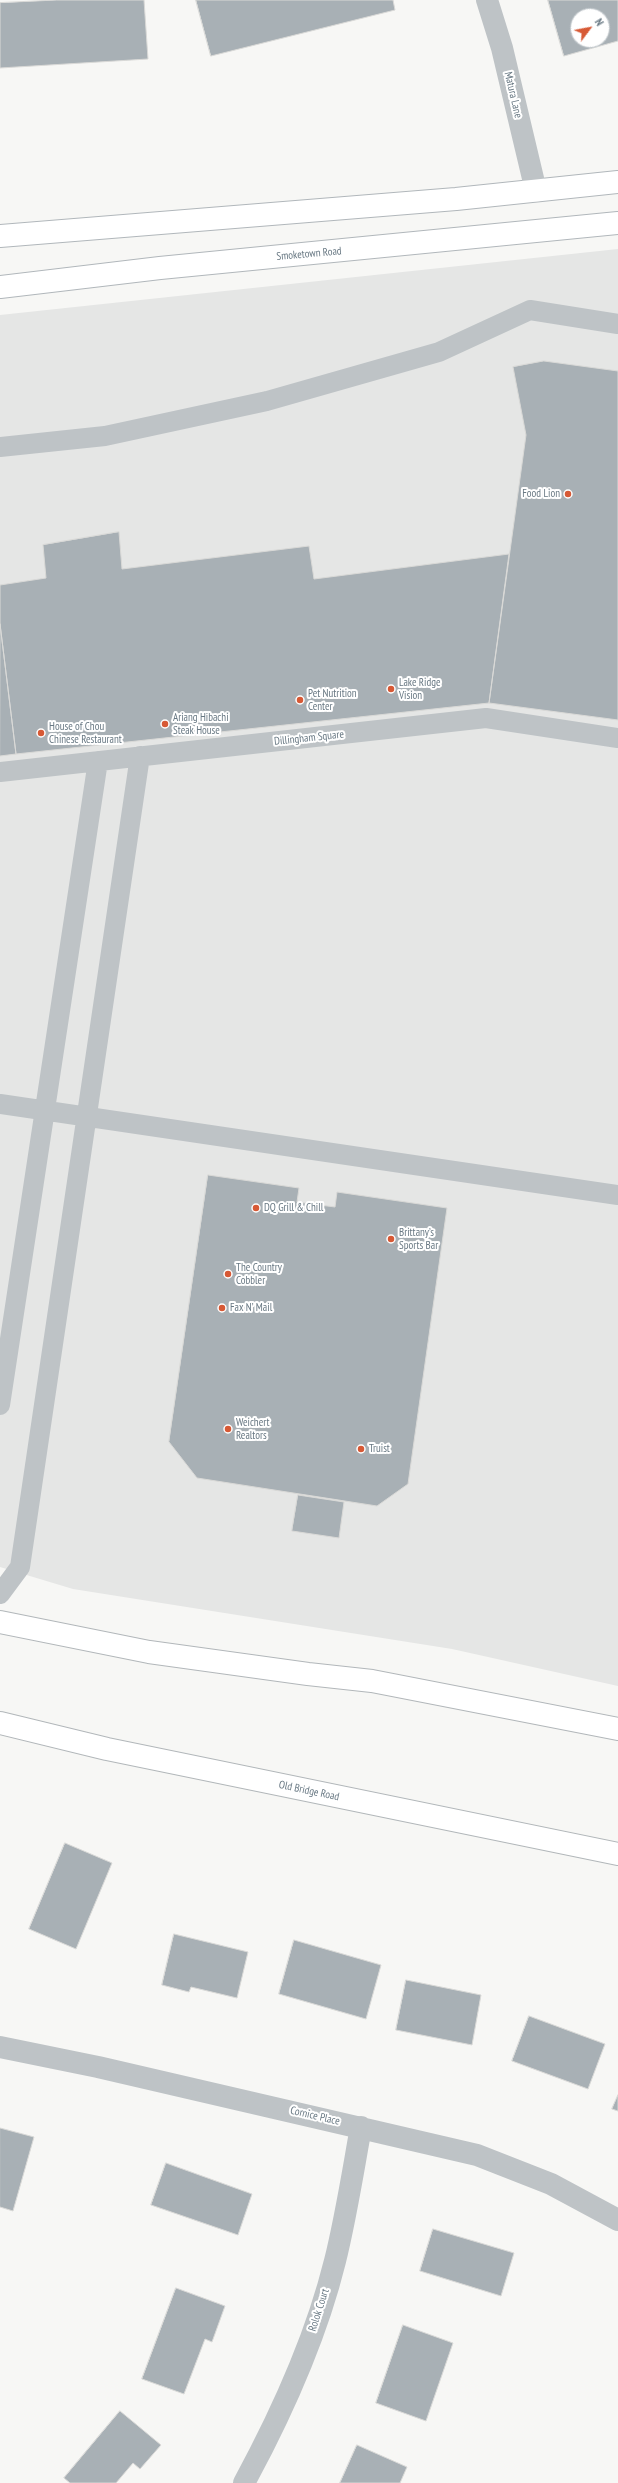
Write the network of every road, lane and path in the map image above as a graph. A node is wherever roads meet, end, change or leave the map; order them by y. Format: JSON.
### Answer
{"nodes":[{"id":1,"x":487,"y":0,"type":"edge"},
{"id":2,"x":618,"y":182,"type":"edge"},
{"id":3,"x":536,"y":191,"type":"junction"},
{"id":4,"x":618,"y":223,"type":"edge"},
{"id":5,"x":0,"y":236,"type":"edge"},
{"id":6,"x":0,"y":287,"type":"edge"},
{"id":7,"x":618,"y":324,"type":"edge"},
{"id":8,"x":0,"y":447,"type":"edge"},
{"id":9,"x":618,"y":738,"type":"edge"},
{"id":10,"x":140,"y":756,"type":"junction"},
{"id":11,"x":98,"y":761,"type":"junction"},
{"id":12,"x":0,"y":772,"type":"edge"},
{"id":13,"x":0,"y":1104,"type":"edge"},
{"id":14,"x":45,"y":1111,"type":"junction"},
{"id":15,"x":86,"y":1117,"type":"junction"},
{"id":16,"x":618,"y":1195,"type":"edge"},
{"id":17,"x":0,"y":1405,"type":"edge"},
{"id":18,"x":0,"y":1594,"type":"edge"},
{"id":19,"x":0,"y":1622,"type":"edge"},
{"id":20,"x":0,"y":1723,"type":"edge"},
{"id":21,"x":618,"y":1729,"type":"edge"},
{"id":22,"x":618,"y":1854,"type":"edge"},
{"id":23,"x":0,"y":2047,"type":"edge"},
{"id":24,"x":361,"y":2127,"type":"junction"},
{"id":25,"x":618,"y":2220,"type":"edge"},
{"id":26,"x":244,"y":2483,"type":"edge"}],
"edges":[{"from":1,"to":3,"type":"street","name":"Matura Lane"},
{"from":2,"to":3,"type":"main road"},
{"from":3,"to":5,"type":"main road"},
{"from":4,"to":6,"type":"main road","name":"Smoketown Road"},
{"from":7,"to":8,"type":"lane"},
{"from":9,"to":10,"type":"lane","name":"Dillingham Square"},
{"from":10,"to":11,"type":"lane","name":"Dillingham Square"},
{"from":10,"to":15,"type":"lane"},
{"from":11,"to":12,"type":"lane","name":"Dillingham Square"},
{"from":11,"to":14,"type":"lane"},
{"from":13,"to":14,"type":"lane"},
{"from":14,"to":15,"type":"lane"},
{"from":14,"to":17,"type":"lane"},
{"from":15,"to":16,"type":"lane"},
{"from":15,"to":18,"type":"lane"},
{"from":19,"to":21,"type":"main road"},
{"from":20,"to":22,"type":"main road","name":"Old Bridge Road"},
{"from":23,"to":24,"type":"street","name":"Cornice Place"},
{"from":24,"to":25,"type":"street","name":"Cornice Place"},
{"from":24,"to":26,"type":"street","name":"Rolok Court"}]}
